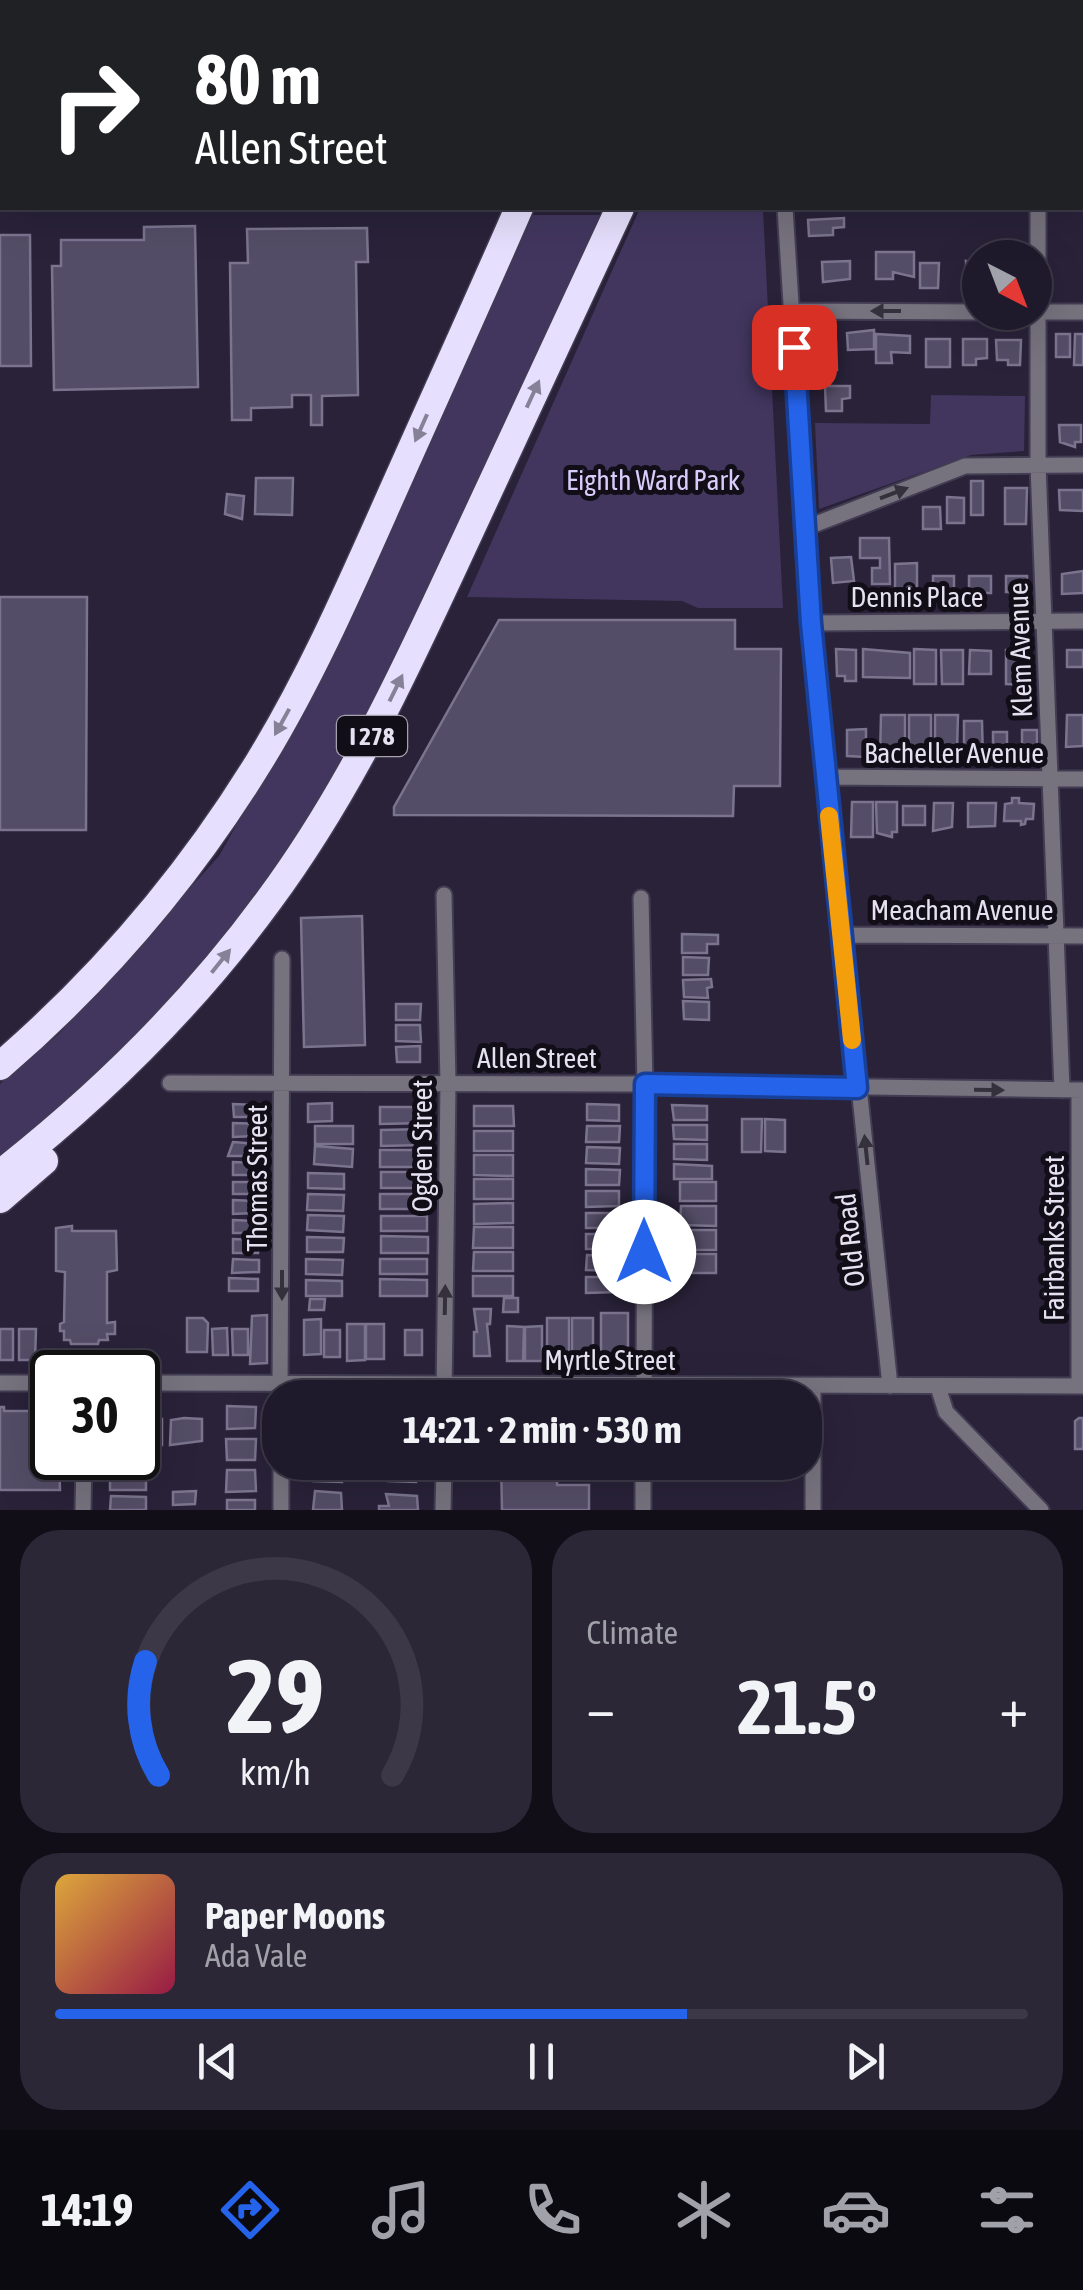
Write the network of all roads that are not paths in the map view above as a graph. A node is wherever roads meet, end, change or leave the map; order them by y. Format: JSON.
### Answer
{"nodes":[{"id":1,"x":518,"y":210,"type":"edge"},
{"id":2,"x":619,"y":210,"type":"edge"},
{"id":3,"x":785,"y":210,"type":"edge"},
{"id":4,"x":1038,"y":210,"type":"edge"},
{"id":5,"x":1037,"y":240,"type":"edge"},
{"id":6,"x":792,"y":310,"type":"junction"},
{"id":7,"x":962,"y":312,"type":"edge"},
{"id":8,"x":1052,"y":312,"type":"edge"},
{"id":9,"x":1083,"y":312,"type":"edge"},
{"id":10,"x":1036,"y":330,"type":"edge"},
{"id":11,"x":1038,"y":464,"type":"junction"},
{"id":12,"x":1083,"y":465,"type":"edge"},
{"id":13,"x":803,"y":529,"type":"junction"},
{"id":14,"x":1044,"y":621,"type":"junction"},
{"id":15,"x":1083,"y":622,"type":"edge"},
{"id":16,"x":811,"y":623,"type":"junction"},
{"id":17,"x":825,"y":777,"type":"junction"},
{"id":18,"x":1050,"y":779,"type":"junction"},
{"id":19,"x":1083,"y":779,"type":"edge"},
{"id":20,"x":444,"y":896,"type":"dead end"},
{"id":21,"x":640,"y":898,"type":"dead end"},
{"id":22,"x":841,"y":934,"type":"junction"},
{"id":23,"x":1056,"y":936,"type":"junction"},
{"id":24,"x":1083,"y":936,"type":"edge"},
{"id":25,"x":282,"y":959,"type":"dead end"},
{"id":26,"x":92,"y":978,"type":"junction"},
{"id":27,"x":192,"y":997,"type":"junction"},
{"id":28,"x":0,"y":1039,"type":"edge"},
{"id":29,"x":0,"y":1066,"type":"edge"},
{"id":30,"x":170,"y":1083,"type":"dead end"},
{"id":31,"x":282,"y":1083,"type":"junction"},
{"id":32,"x":448,"y":1083,"type":"junction"},
{"id":33,"x":645,"y":1084,"type":"junction"},
{"id":34,"x":857,"y":1088,"type":"junction"},
{"id":35,"x":1075,"y":1090,"type":"edge"},
{"id":36,"x":0,"y":1174,"type":"edge"},
{"id":37,"x":0,"y":1199,"type":"edge"},
{"id":38,"x":280,"y":1380,"type":"edge"},
{"id":39,"x":444,"y":1380,"type":"edge"},
{"id":40,"x":644,"y":1380,"type":"edge"},
{"id":41,"x":0,"y":1382,"type":"edge"},
{"id":42,"x":30,"y":1382,"type":"edge"},
{"id":43,"x":160,"y":1384,"type":"edge"},
{"id":44,"x":822,"y":1386,"type":"edge"},
{"id":45,"x":890,"y":1386,"type":"junction"},
{"id":46,"x":1081,"y":1386,"type":"edge"},
{"id":47,"x":938,"y":1387,"type":"junction"},
{"id":48,"x":262,"y":1389,"type":"edge"},
{"id":49,"x":84,"y":1480,"type":"edge"},
{"id":50,"x":281,"y":1480,"type":"edge"},
{"id":51,"x":444,"y":1480,"type":"edge"},
{"id":52,"x":644,"y":1480,"type":"edge"},
{"id":53,"x":813,"y":1480,"type":"edge"},
{"id":54,"x":83,"y":1510,"type":"edge"},
{"id":55,"x":281,"y":1510,"type":"edge"},
{"id":56,"x":443,"y":1510,"type":"edge"},
{"id":57,"x":643,"y":1510,"type":"edge"},
{"id":58,"x":813,"y":1510,"type":"edge"},
{"id":59,"x":1040,"y":1510,"type":"edge"}],
"edges":[{"from":1,"to":26,"type":"highway","one_way":true},
{"from":27,"to":2,"type":"highway","number":"I 278","one_way":true},
{"from":3,"to":6,"type":"street","name":"Old Road"},
{"from":4,"to":5,"type":"street","name":"Klem Avenue"},
{"from":7,"to":6,"type":"street","one_way":true},
{"from":6,"to":13,"type":"street","name":"Old Road"},
{"from":8,"to":9,"type":"street"},
{"from":10,"to":11,"type":"street","name":"Klem Avenue"},
{"from":11,"to":12,"type":"street"},
{"from":13,"to":11,"type":"street","one_way":true},
{"from":11,"to":14,"type":"street","name":"Klem Avenue"},
{"from":13,"to":16,"type":"street","name":"Old Road"},
{"from":14,"to":15,"type":"street","name":"Dennis Place"},
{"from":14,"to":16,"type":"street","name":"Dennis Place"},
{"from":14,"to":18,"type":"street","name":"Klem Avenue"},
{"from":16,"to":17,"type":"street","name":"Old Road"},
{"from":17,"to":18,"type":"street","name":"Bacheller Avenue"},
{"from":17,"to":22,"type":"street","name":"Old Road"},
{"from":18,"to":19,"type":"street","name":"Bacheller Avenue"},
{"from":18,"to":23,"type":"street","name":"Klem Avenue"},
{"from":20,"to":32,"type":"street","name":"Ogden Street"},
{"from":21,"to":33,"type":"street"},
{"from":22,"to":23,"type":"street","name":"Meacham Avenue"},
{"from":22,"to":34,"type":"street","name":"Old Road"},
{"from":23,"to":24,"type":"street","name":"Meacham Avenue"},
{"from":23,"to":35,"type":"street","name":"Klem Avenue"},
{"from":25,"to":31,"type":"street","name":"Thomas Street"},
{"from":26,"to":28,"type":"highway"},
{"from":26,"to":29,"type":"highway"},
{"from":27,"to":36,"type":"highway","number":"I 278"},
{"from":27,"to":37,"type":"highway"},
{"from":30,"to":31,"type":"street","name":"Allen Street"},
{"from":31,"to":32,"type":"street","name":"Allen Street"},
{"from":31,"to":38,"type":"street","name":"Thomas Street","one_way":true},
{"from":32,"to":33,"type":"street","name":"Allen Street"},
{"from":39,"to":32,"type":"street","name":"Ogden Street","one_way":true},
{"from":33,"to":34,"type":"street","name":"Allen Street"},
{"from":33,"to":40,"type":"street"},
{"from":34,"to":35,"type":"street","name":"Allen Street","one_way":true},
{"from":45,"to":34,"type":"street","name":"Old Road","one_way":true},
{"from":35,"to":46,"type":"street","name":"Fairbanks Street"},
{"from":41,"to":42,"type":"street"},
{"from":43,"to":48,"type":"street","name":"Myrtle Street"},
{"from":44,"to":45,"type":"street","name":"Myrtle Street"},
{"from":45,"to":47,"type":"street","name":"Myrtle Street"},
{"from":46,"to":47,"type":"street","name":"Myrtle Street"},
{"from":47,"to":59,"type":"street"},
{"from":49,"to":54,"type":"street"},
{"from":50,"to":55,"type":"street"},
{"from":51,"to":56,"type":"street"},
{"from":52,"to":57,"type":"street"},
{"from":53,"to":58,"type":"street"}]}
